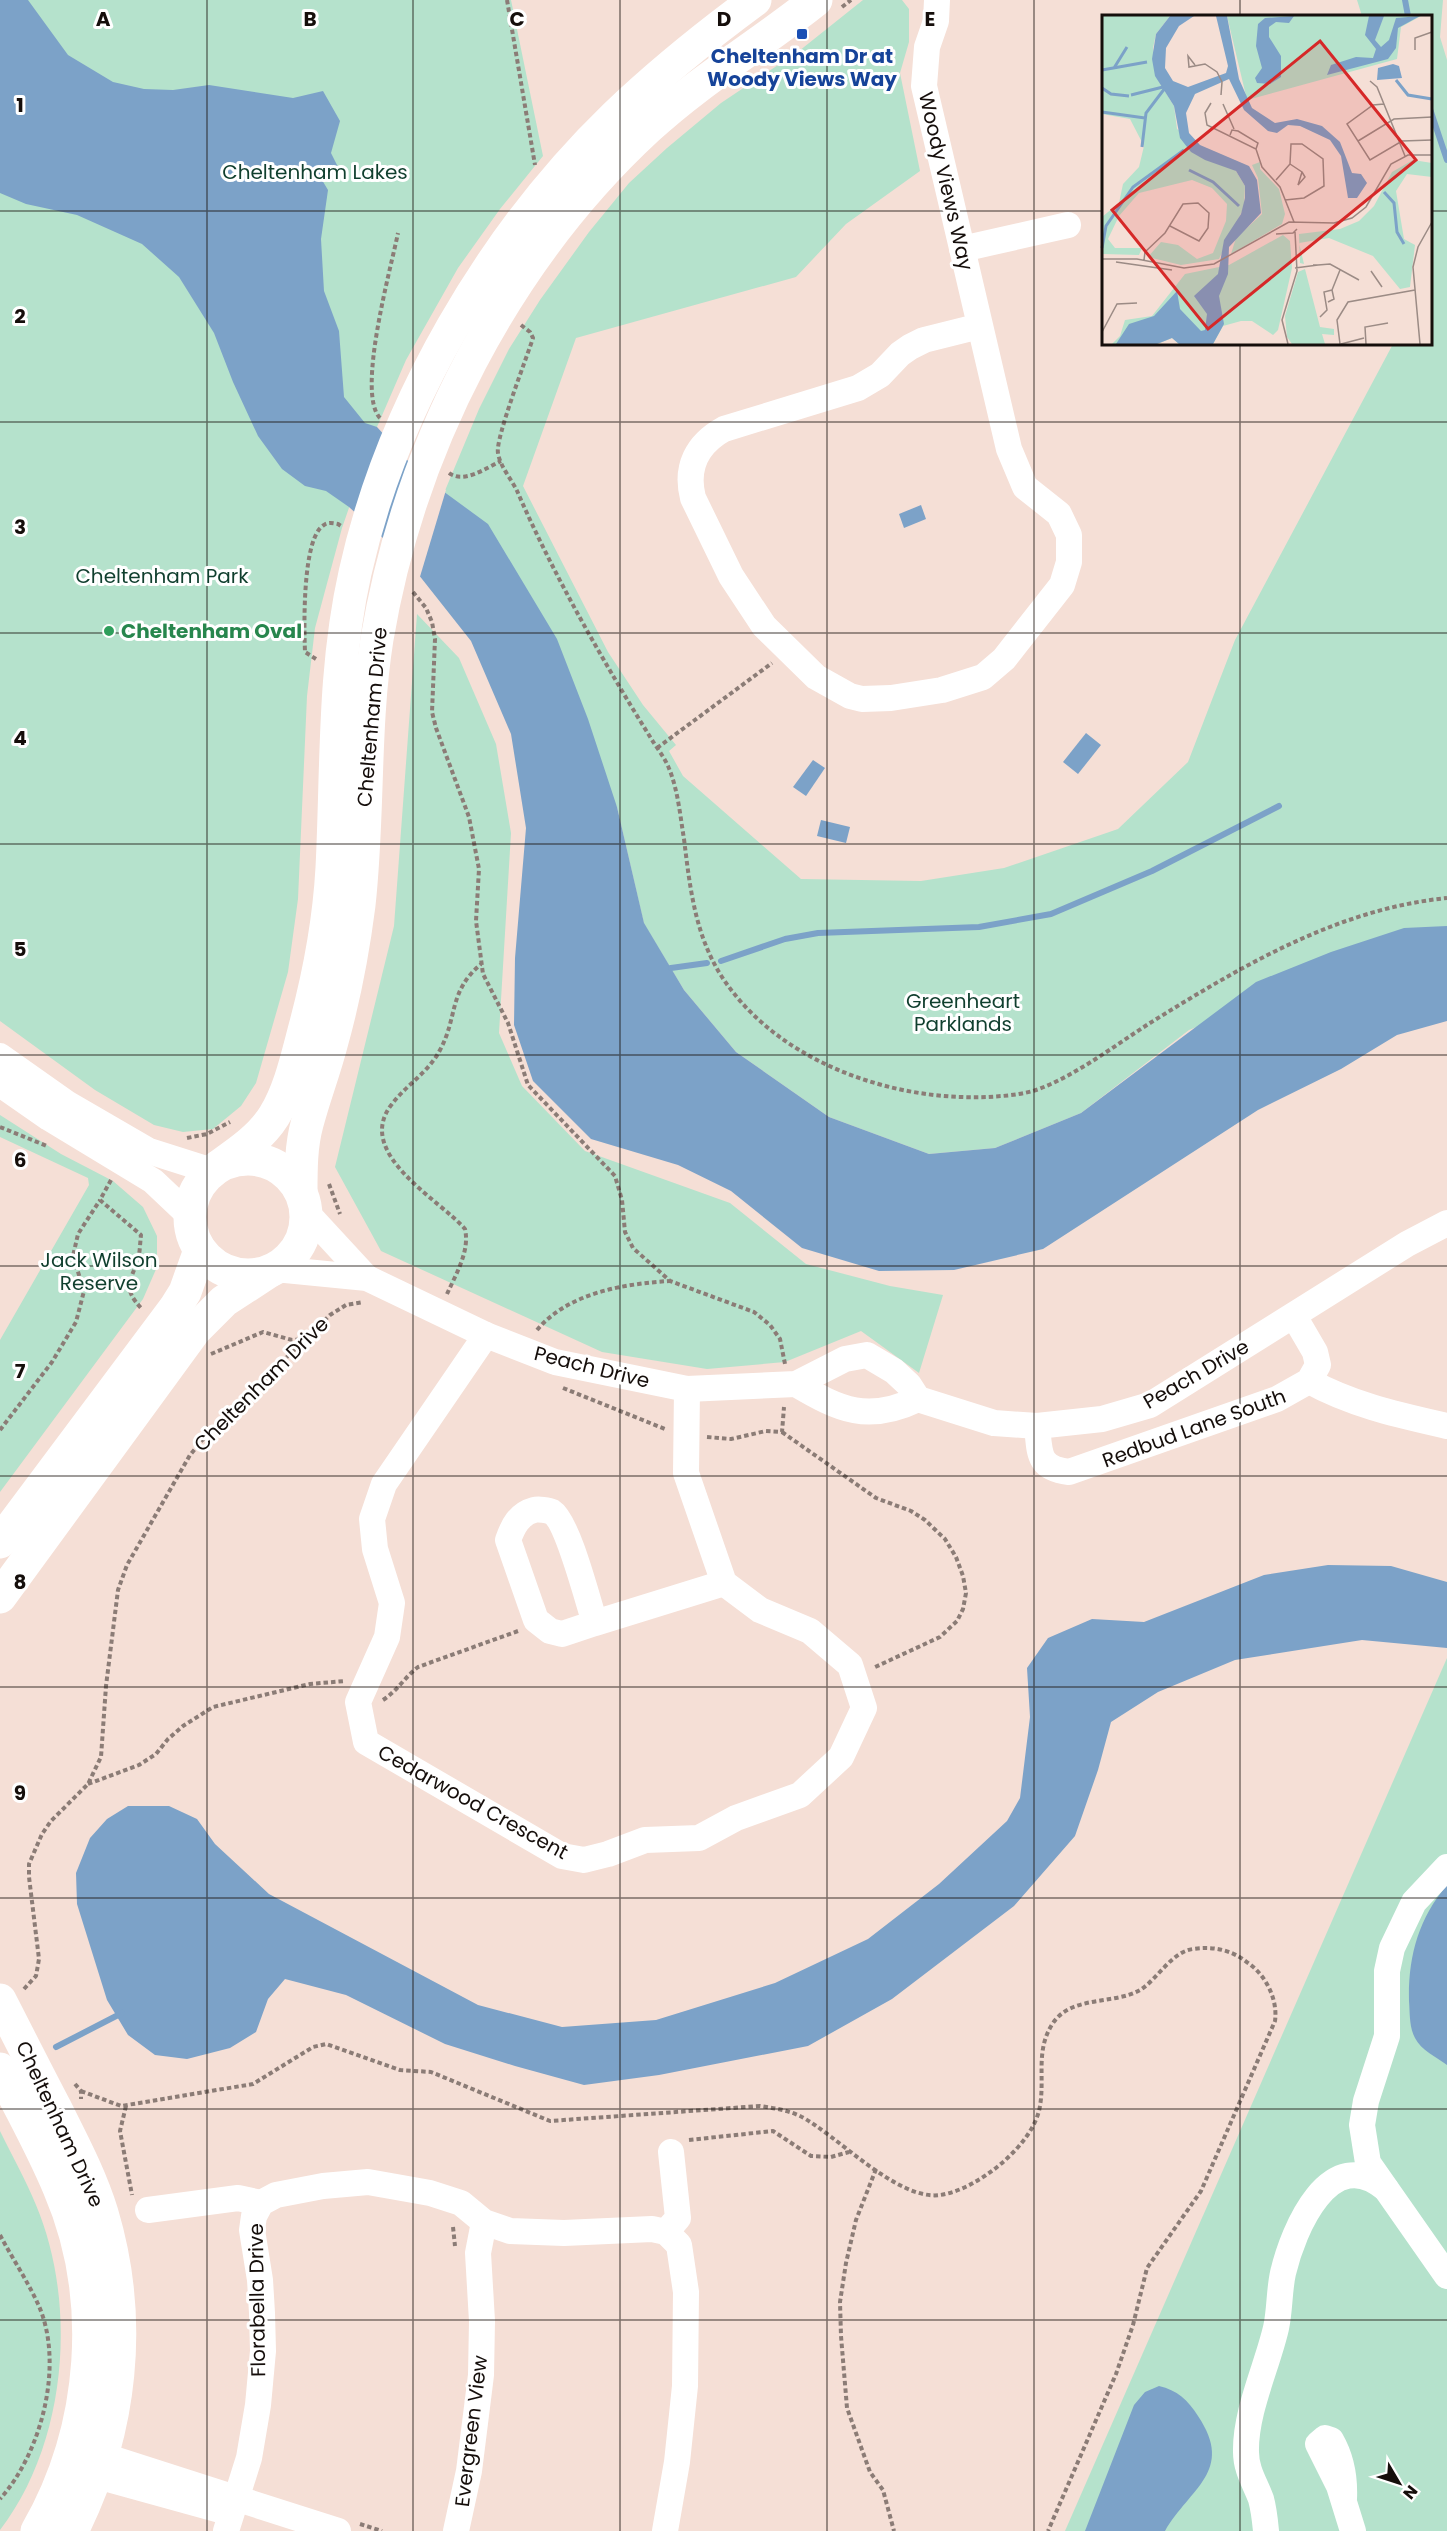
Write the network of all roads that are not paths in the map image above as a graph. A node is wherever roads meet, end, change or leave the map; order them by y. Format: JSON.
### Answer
{"nodes":[{"id":1,"x":755,"y":0,"type":"edge"},
{"id":2,"x":937,"y":0,"type":"edge"},
{"id":3,"x":825,"y":7,"type":"edge"},
{"id":4,"x":1068,"y":225,"type":"dead end"},
{"id":5,"x":962,"y":249,"type":"junction"},
{"id":6,"x":980,"y":326,"type":"junction"},
{"id":7,"x":0,"y":1056,"type":"edge"},
{"id":8,"x":0,"y":1084,"type":"edge"},
{"id":9,"x":216,"y":1169,"type":"junction"},
{"id":10,"x":312,"y":1193,"type":"junction"},
{"id":11,"x":190,"y":1216,"type":"junction"},
{"id":12,"x":1447,"y":1223,"type":"edge"},
{"id":13,"x":200,"y":1250,"type":"junction"},
{"id":14,"x":273,"y":1270,"type":"junction"},
{"id":15,"x":365,"y":1290,"type":"junction"},
{"id":16,"x":1294,"y":1316,"type":"junction"},
{"id":17,"x":486,"y":1335,"type":"junction"},
{"id":18,"x":1309,"y":1381,"type":"junction"},
{"id":19,"x":790,"y":1384,"type":"junction"},
{"id":20,"x":687,"y":1389,"type":"junction"},
{"id":21,"x":918,"y":1399,"type":"junction"},
{"id":22,"x":1037,"y":1426,"type":"junction"},
{"id":23,"x":1447,"y":1426,"type":"edge"},
{"id":24,"x":0,"y":1542,"type":"edge"},
{"id":25,"x":724,"y":1583,"type":"junction"},
{"id":26,"x":0,"y":1597,"type":"edge"},
{"id":27,"x":595,"y":1623,"type":"junction"},
{"id":28,"x":1447,"y":1867,"type":"edge"},
{"id":29,"x":12,"y":1996,"type":"edge"},
{"id":30,"x":0,"y":2069,"type":"edge"},
{"id":31,"x":675,"y":2147,"type":"road end"},
{"id":32,"x":1388,"y":2191,"type":"junction"},
{"id":33,"x":261,"y":2203,"type":"junction"},
{"id":34,"x":148,"y":2210,"type":"dead end"},
{"id":35,"x":484,"y":2222,"type":"junction"},
{"id":36,"x":668,"y":2233,"type":"junction"},
{"id":37,"x":1447,"y":2276,"type":"edge"},
{"id":38,"x":100,"y":2466,"type":"junction"},
{"id":39,"x":1344,"y":2499,"type":"dead end"},
{"id":40,"x":231,"y":2514,"type":"edge"},
{"id":41,"x":347,"y":2527,"type":"edge"},
{"id":42,"x":37,"y":2531,"type":"edge"},
{"id":43,"x":72,"y":2531,"type":"edge"},
{"id":44,"x":283,"y":2531,"type":"edge"},
{"id":45,"x":456,"y":2531,"type":"edge"},
{"id":46,"x":665,"y":2531,"type":"edge"},
{"id":47,"x":1266,"y":2531,"type":"edge"},
{"id":48,"x":1353,"y":2531,"type":"edge"}],
"edges":[{"from":1,"to":9,"type":"main road","name":"Cheltenham Drive"},
{"from":2,"to":5,"type":"street","name":"Woody Views Way"},
{"from":3,"to":10,"type":"main road","name":"Cheltenham Drive"},
{"from":4,"to":5,"type":"street"},
{"from":5,"to":6,"type":"street","name":"Woody Views Way"},
{"from":6,"to":6,"type":"street","name":"Woody Views Way"},
{"from":7,"to":9,"type":"street"},
{"from":8,"to":11,"type":"street"},
{"from":9,"to":10,"type":"main road"},
{"from":9,"to":11,"type":"main road"},
{"from":10,"to":14,"type":"main road"},
{"from":10,"to":15,"type":"street","name":"Peach Drive"},
{"from":11,"to":13,"type":"main road"},
{"from":12,"to":16,"type":"street","name":"Peach Drive"},
{"from":13,"to":14,"type":"main road"},
{"from":13,"to":24,"type":"main road"},
{"from":14,"to":15,"type":"street","name":"Peach Drive"},
{"from":14,"to":26,"type":"main road"},
{"from":15,"to":17,"type":"street","name":"Peach Drive"},
{"from":16,"to":18,"type":"street","name":"Redbud Lane South"},
{"from":16,"to":22,"type":"street","name":"Peach Drive"},
{"from":17,"to":20,"type":"street","name":"Peach Drive"},
{"from":17,"to":25,"type":"street","name":"Cedarwood Crescent"},
{"from":18,"to":22,"type":"street","name":"Redbud Lane South"},
{"from":18,"to":23,"type":"street"},
{"from":19,"to":20,"type":"street","name":"Peach Drive"},
{"from":19,"to":21,"type":"street","name":"Peach Drive"},
{"from":19,"to":21,"type":"street","name":"Peach Drive"},
{"from":20,"to":25,"type":"street"},
{"from":21,"to":22,"type":"street","name":"Peach Drive"},
{"from":25,"to":27,"type":"street"},
{"from":27,"to":27,"type":"street"},
{"from":28,"to":32,"type":"street"},
{"from":29,"to":38,"type":"main road","name":"Cheltenham Drive"},
{"from":30,"to":42,"type":"main road","name":"Cheltenham Drive"},
{"from":31,"to":36,"type":"street"},
{"from":32,"to":37,"type":"street"},
{"from":32,"to":47,"type":"street"},
{"from":33,"to":34,"type":"street"},
{"from":33,"to":35,"type":"street","name":"Florabella Drive"},
{"from":33,"to":40,"type":"street","name":"Florabella Drive"},
{"from":35,"to":36,"type":"street","name":"Florabella Drive"},
{"from":35,"to":45,"type":"street","name":"Evergreen View"},
{"from":36,"to":46,"type":"street"},
{"from":38,"to":40,"type":"street"},
{"from":38,"to":43,"type":"main road","name":"Cheltenham Drive"},
{"from":39,"to":48,"type":"street"},
{"from":40,"to":41,"type":"street"},
{"from":40,"to":44,"type":"street"}]}
